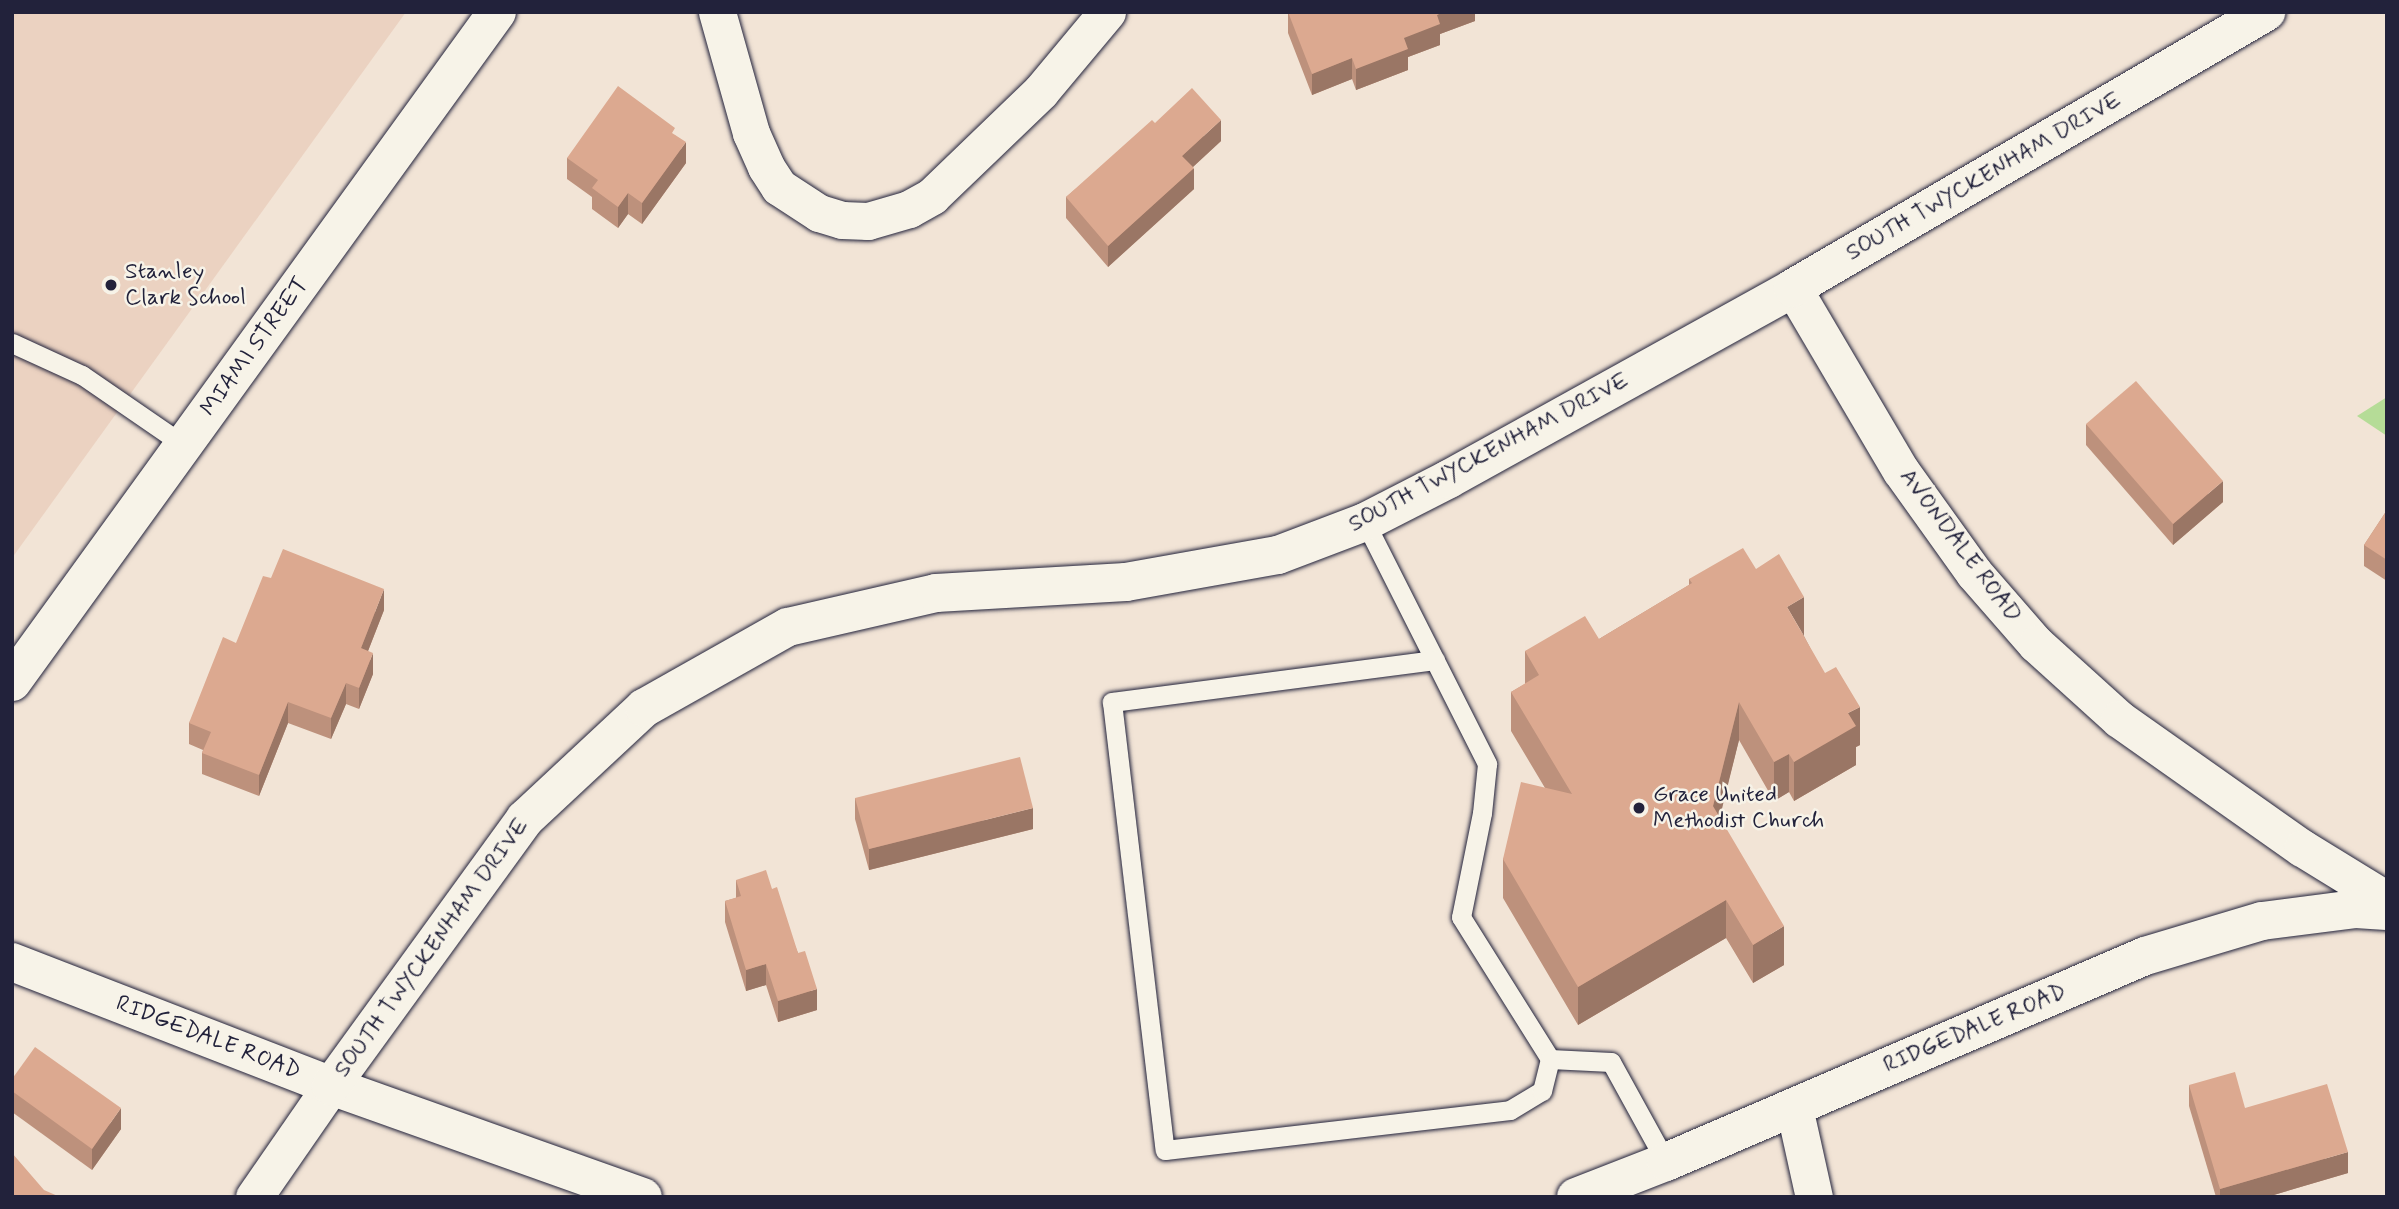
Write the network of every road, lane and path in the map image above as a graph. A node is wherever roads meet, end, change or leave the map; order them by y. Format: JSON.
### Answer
{"nodes":[{"id":1,"x":497,"y":12,"type":"edge"},
{"id":2,"x":717,"y":12,"type":"edge"},
{"id":3,"x":1107,"y":12,"type":"edge"},
{"id":4,"x":2266,"y":12,"type":"edge"},
{"id":5,"x":1793,"y":288,"type":"junction"},
{"id":6,"x":12,"y":342,"type":"edge"},
{"id":7,"x":184,"y":445,"type":"junction"},
{"id":8,"x":1365,"y":522,"type":"junction"},
{"id":9,"x":1435,"y":660,"type":"junction"},
{"id":10,"x":12,"y":682,"type":"edge"},
{"id":11,"x":2387,"y":900,"type":"edge"},
{"id":12,"x":2387,"y":911,"type":"edge"},
{"id":13,"x":12,"y":962,"type":"edge"},
{"id":14,"x":1550,"y":1059,"type":"junction"},
{"id":15,"x":331,"y":1086,"type":"junction"},
{"id":16,"x":1794,"y":1107,"type":"junction"},
{"id":17,"x":1666,"y":1162,"type":"junction"},
{"id":18,"x":254,"y":1197,"type":"edge"},
{"id":19,"x":643,"y":1197,"type":"edge"},
{"id":20,"x":1576,"y":1197,"type":"edge"},
{"id":21,"x":1814,"y":1197,"type":"edge"}],
"edges":[{"from":1,"to":7,"type":"street","name":"MIAMI STREET"},
{"from":2,"to":3,"type":"street"},
{"from":4,"to":5,"type":"street","name":"SOUTH TWYCKENHAM DRIVE"},
{"from":5,"to":8,"type":"street","name":"SOUTH TWYCKENHAM DRIVE"},
{"from":5,"to":11,"type":"street","name":"AVONDALE ROAD"},
{"from":6,"to":7,"type":"lane"},
{"from":7,"to":10,"type":"street","name":"MIAMI STREET"},
{"from":8,"to":9,"type":"lane"},
{"from":8,"to":15,"type":"street","name":"SOUTH TWYCKENHAM DRIVE"},
{"from":9,"to":14,"type":"lane"},
{"from":9,"to":14,"type":"lane"},
{"from":12,"to":16,"type":"street","name":"RIDGEDALE ROAD"},
{"from":13,"to":15,"type":"street","name":"RIDGEDALE ROAD"},
{"from":14,"to":17,"type":"lane"},
{"from":15,"to":18,"type":"street","name":"SOUTH TWYCKENHAM DRIVE"},
{"from":15,"to":19,"type":"street","name":"RIDGEDALE ROAD"},
{"from":16,"to":17,"type":"street","name":"RIDGEDALE ROAD"},
{"from":16,"to":21,"type":"street"},
{"from":17,"to":20,"type":"street","name":"RIDGEDALE ROAD"}]}
